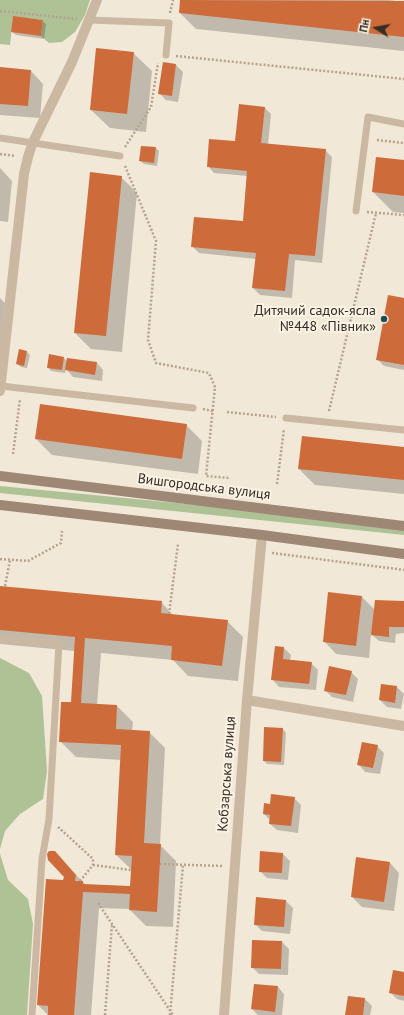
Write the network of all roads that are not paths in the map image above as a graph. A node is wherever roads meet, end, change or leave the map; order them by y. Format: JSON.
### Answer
{"nodes":[{"id":1,"x":97,"y":0,"type":"edge"},
{"id":2,"x":89,"y":20,"type":"junction"},
{"id":3,"x":166,"y":55,"type":"road end"},
{"id":4,"x":404,"y":124,"type":"edge"},
{"id":5,"x":0,"y":138,"type":"edge"},
{"id":6,"x":33,"y":142,"type":"junction"},
{"id":7,"x":120,"y":156,"type":"road end"},
{"id":8,"x":356,"y":212,"type":"road end"},
{"id":9,"x":0,"y":388,"type":"edge"},
{"id":10,"x":193,"y":408,"type":"dead end"},
{"id":11,"x":286,"y":418,"type":"road end"},
{"id":12,"x":404,"y":430,"type":"edge"},
{"id":13,"x":0,"y":476,"type":"edge"},
{"id":14,"x":0,"y":505,"type":"edge"},
{"id":15,"x":404,"y":526,"type":"edge"},
{"id":16,"x":262,"y":536,"type":"junction"},
{"id":17,"x":404,"y":554,"type":"edge"},
{"id":18,"x":0,"y":639,"type":"edge"},
{"id":19,"x":247,"y":700,"type":"junction"},
{"id":20,"x":404,"y":726,"type":"edge"},
{"id":21,"x":32,"y":1015,"type":"edge"},
{"id":22,"x":224,"y":1015,"type":"edge"}],
"edges":[{"from":1,"to":2,"type":"street"},
{"from":2,"to":3,"type":"lane"},
{"from":2,"to":6,"type":"street"},
{"from":4,"to":8,"type":"lane"},
{"from":5,"to":6,"type":"lane"},
{"from":6,"to":7,"type":"lane"},
{"from":6,"to":9,"type":"street"},
{"from":9,"to":10,"type":"lane"},
{"from":11,"to":12,"type":"lane"},
{"from":13,"to":15,"type":"main road","name":"Вишгородська вулиця"},
{"from":14,"to":16,"type":"main road"},
{"from":16,"to":17,"type":"main road"},
{"from":16,"to":19,"type":"street","name":"Кобзарська вулиця"},
{"from":18,"to":21,"type":"lane"},
{"from":19,"to":20,"type":"street"},
{"from":19,"to":22,"type":"street","name":"Кобзарська вулиця"}]}
